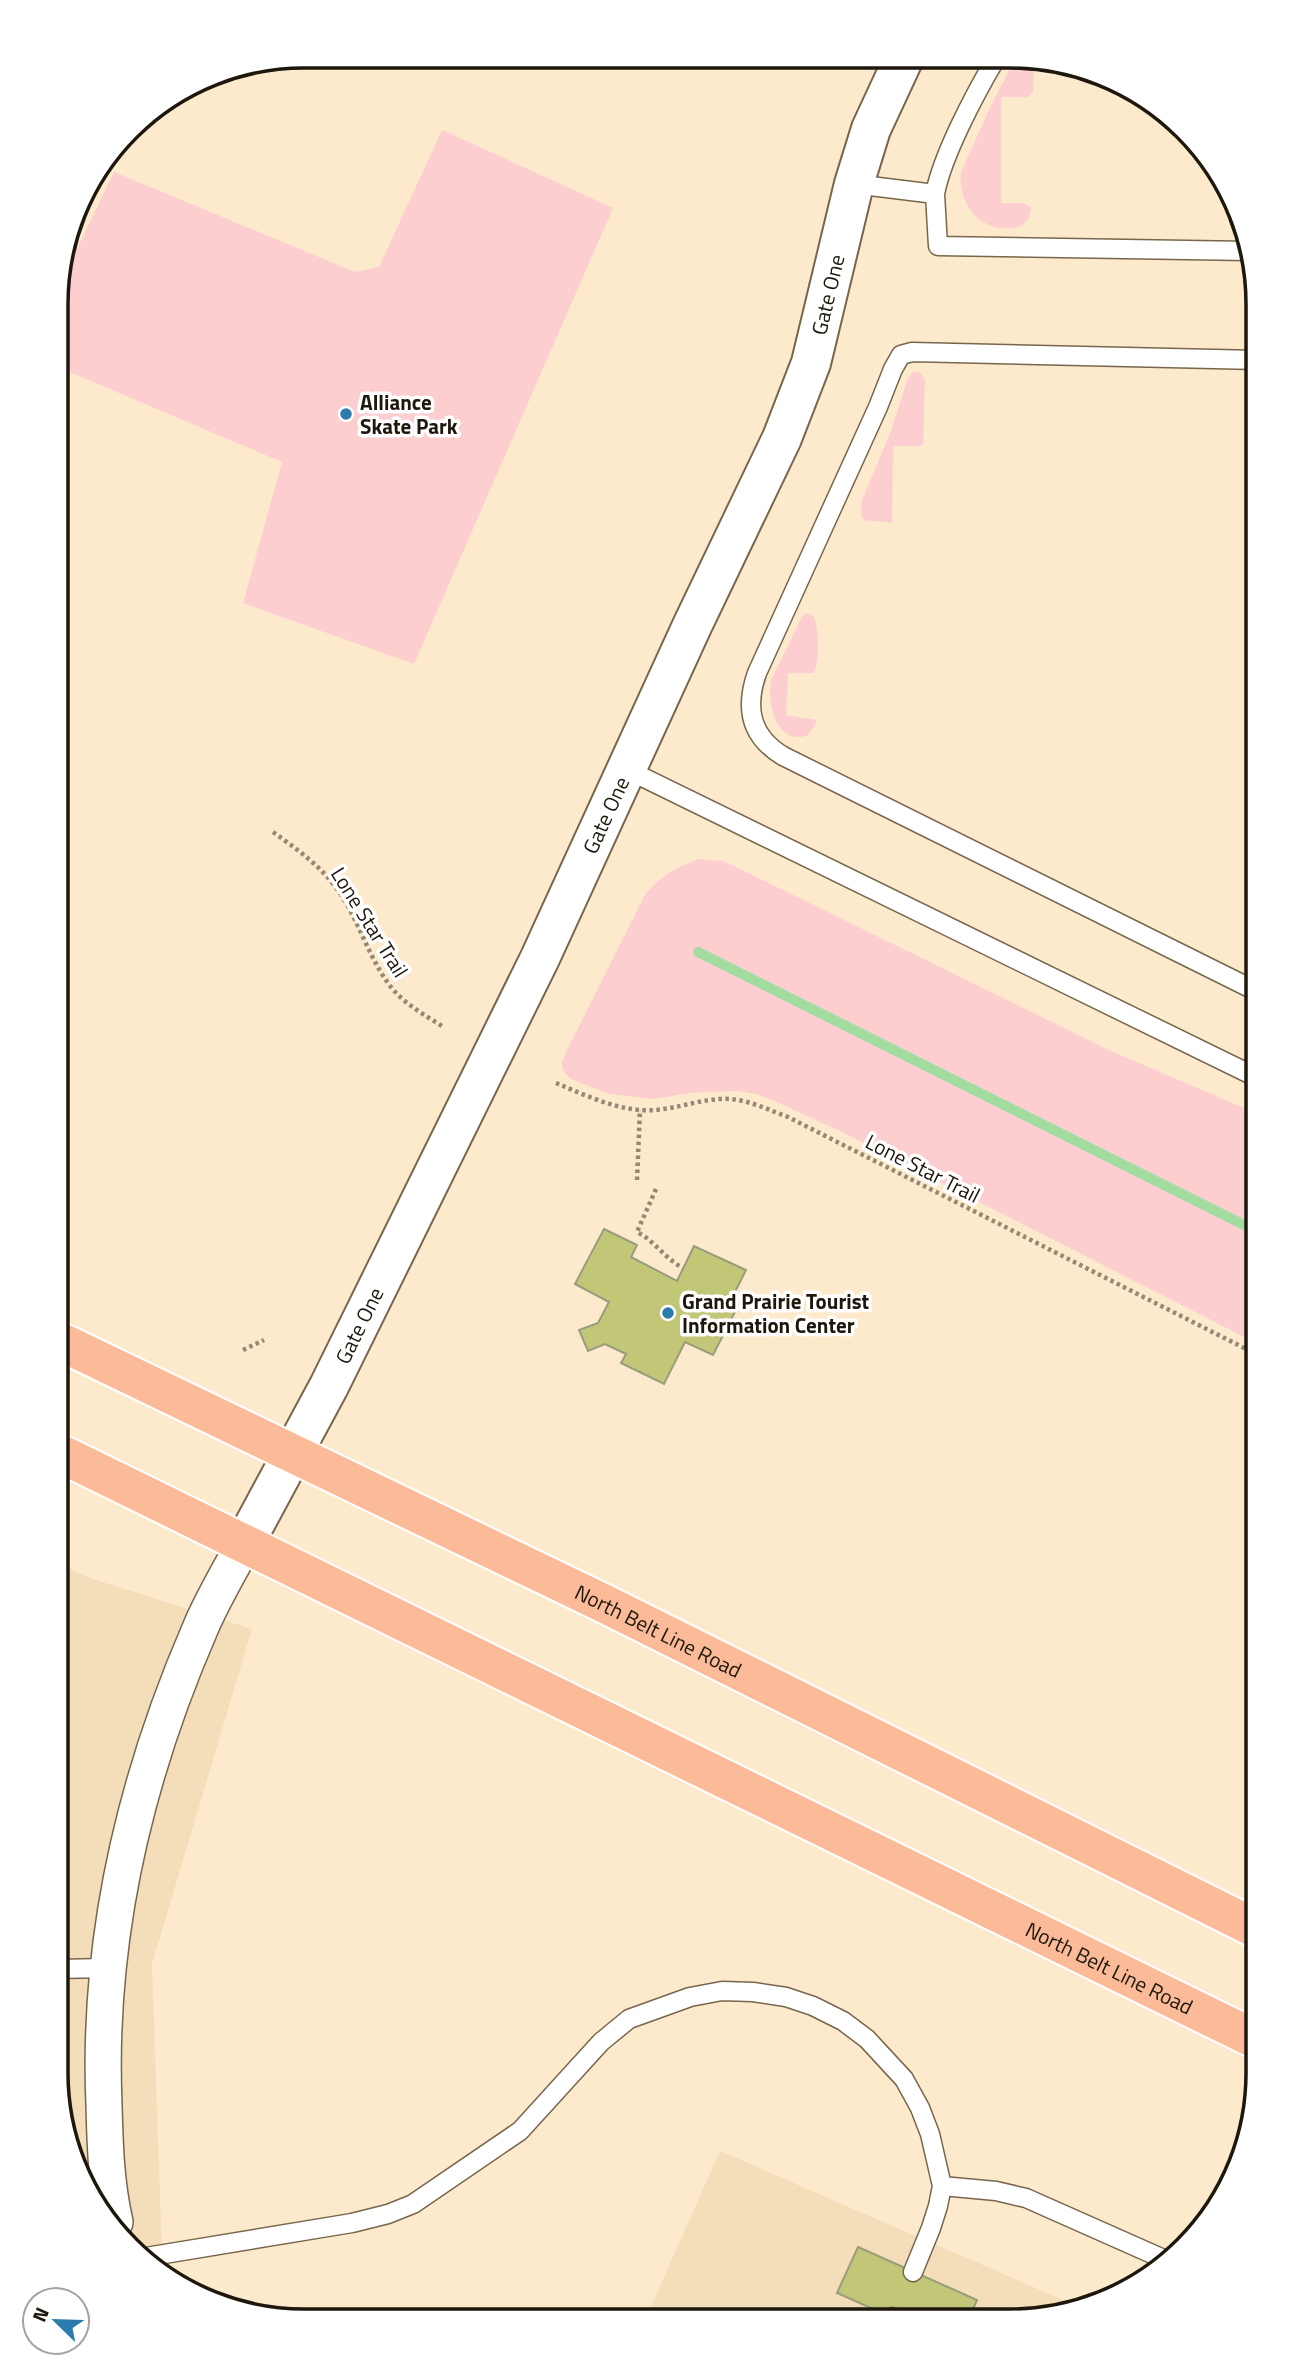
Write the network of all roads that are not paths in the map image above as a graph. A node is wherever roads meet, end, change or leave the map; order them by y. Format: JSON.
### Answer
{"nodes":[{"id":1,"x":899,"y":68,"type":"edge"},
{"id":2,"x":991,"y":68,"type":"edge"},
{"id":3,"x":854,"y":184,"type":"junction"},
{"id":4,"x":935,"y":194,"type":"junction"},
{"id":5,"x":1240,"y":251,"type":"edge"},
{"id":6,"x":1246,"y":360,"type":"edge"},
{"id":7,"x":626,"y":769,"type":"junction"},
{"id":8,"x":1246,"y":986,"type":"edge"},
{"id":9,"x":1246,"y":1072,"type":"edge"},
{"id":10,"x":68,"y":1345,"type":"edge"},
{"id":11,"x":293,"y":1454,"type":"junction"},
{"id":12,"x":68,"y":1457,"type":"edge"},
{"id":13,"x":244,"y":1544,"type":"junction"},
{"id":14,"x":1245,"y":1923,"type":"edge"},
{"id":15,"x":107,"y":1968,"type":"junction"},
{"id":16,"x":68,"y":1969,"type":"edge"},
{"id":17,"x":1245,"y":2034,"type":"edge"},
{"id":18,"x":942,"y":2186,"type":"junction"},
{"id":19,"x":113,"y":2210,"type":"edge"},
{"id":20,"x":155,"y":2255,"type":"edge"},
{"id":21,"x":1158,"y":2257,"type":"edge"},
{"id":22,"x":913,"y":2272,"type":"dead end"}],
"edges":[{"from":1,"to":3,"type":"street","name":"Gate One"},
{"from":2,"to":4,"type":"lane"},
{"from":3,"to":4,"type":"lane"},
{"from":3,"to":7,"type":"street","name":"Gate One"},
{"from":4,"to":5,"type":"lane"},
{"from":6,"to":8,"type":"lane"},
{"from":7,"to":9,"type":"lane"},
{"from":7,"to":11,"type":"street","name":"Gate One"},
{"from":10,"to":11,"type":"main road","name":"North Belt Line Road"},
{"from":11,"to":13,"type":"street","name":"Gate One"},
{"from":11,"to":14,"type":"main road","name":"North Belt Line Road"},
{"from":12,"to":13,"type":"main road","name":"North Belt Line Road"},
{"from":13,"to":15,"type":"street"},
{"from":13,"to":17,"type":"main road","name":"North Belt Line Road"},
{"from":15,"to":16,"type":"lane"},
{"from":15,"to":19,"type":"street"},
{"from":18,"to":20,"type":"lane"},
{"from":18,"to":21,"type":"lane"},
{"from":18,"to":22,"type":"lane"}]}
